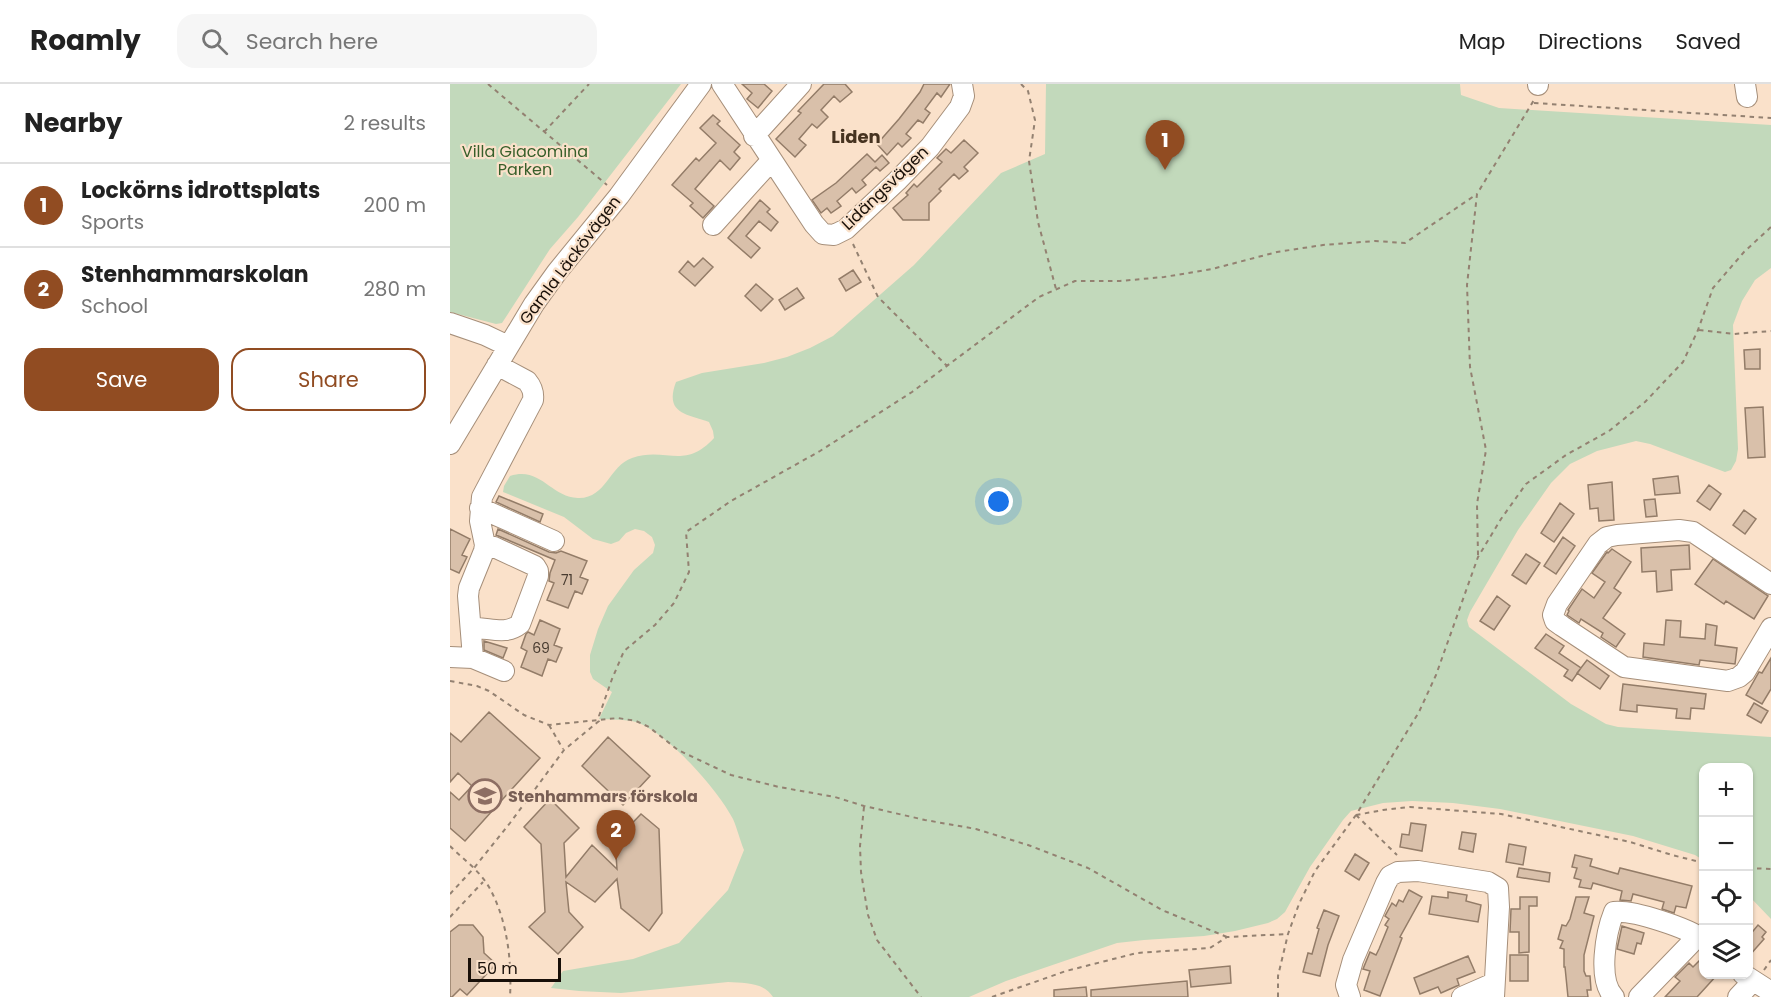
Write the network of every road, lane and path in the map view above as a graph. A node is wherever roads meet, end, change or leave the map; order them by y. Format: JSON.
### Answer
{"nodes":[{"id":1,"x":488,"y":84,"type":"edge"},
{"id":2,"x":589,"y":84,"type":"edge"},
{"id":3,"x":701,"y":84,"type":"edge"},
{"id":4,"x":722,"y":84,"type":"edge"},
{"id":5,"x":801,"y":84,"type":"edge"},
{"id":6,"x":963,"y":84,"type":"edge"},
{"id":7,"x":1021,"y":84,"type":"edge"},
{"id":8,"x":1536,"y":91,"type":"edge"},
{"id":9,"x":1771,"y":118,"type":"edge"},
{"id":10,"x":544,"y":132,"type":"junction"},
{"id":11,"x":754,"y":136,"type":"junction"},
{"id":12,"x":771,"y":161,"type":"junction"},
{"id":13,"x":612,"y":188,"type":"dead end"},
{"id":14,"x":1477,"y":194,"type":"junction"},
{"id":15,"x":714,"y":225,"type":"dead end"},
{"id":16,"x":1771,"y":227,"type":"edge"},
{"id":17,"x":846,"y":229,"type":"junction"},
{"id":18,"x":1056,"y":290,"type":"junction"},
{"id":19,"x":450,"y":323,"type":"edge"},
{"id":20,"x":1698,"y":330,"type":"junction"},
{"id":21,"x":1771,"y":331,"type":"edge"},
{"id":22,"x":508,"y":346,"type":"junction"},
{"id":23,"x":497,"y":364,"type":"junction"},
{"id":24,"x":947,"y":366,"type":"junction"},
{"id":25,"x":450,"y":444,"type":"edge"},
{"id":26,"x":480,"y":508,"type":"junction"},
{"id":27,"x":554,"y":541,"type":"dead end"},
{"id":28,"x":485,"y":545,"type":"junction"},
{"id":29,"x":1478,"y":557,"type":"junction"},
{"id":30,"x":1771,"y":584,"type":"edge"},
{"id":31,"x":471,"y":628,"type":"junction"},
{"id":32,"x":1771,"y":628,"type":"edge"},
{"id":33,"x":450,"y":657,"type":"edge"},
{"id":34,"x":473,"y":658,"type":"junction"},
{"id":35,"x":504,"y":670,"type":"dead end"},
{"id":36,"x":450,"y":681,"type":"edge"},
{"id":37,"x":599,"y":721,"type":"junction"},
{"id":38,"x":549,"y":725,"type":"junction"},
{"id":39,"x":564,"y":750,"type":"junction"},
{"id":40,"x":864,"y":806,"type":"junction"},
{"id":41,"x":1356,"y":816,"type":"junction"},
{"id":42,"x":450,"y":846,"type":"edge"},
{"id":43,"x":1699,"y":861,"type":"edge"},
{"id":44,"x":474,"y":868,"type":"junction"},
{"id":45,"x":1753,"y":868,"type":"edge"},
{"id":46,"x":1771,"y":869,"type":"edge"},
{"id":47,"x":1404,"y":871,"type":"junction"},
{"id":48,"x":484,"y":881,"type":"junction"},
{"id":49,"x":450,"y":894,"type":"edge"},
{"id":50,"x":450,"y":917,"type":"edge"},
{"id":51,"x":1288,"y":934,"type":"junction"},
{"id":52,"x":1227,"y":937,"type":"junction"},
{"id":53,"x":1699,"y":937,"type":"edge"},
{"id":54,"x":1699,"y":940,"type":"edge"},
{"id":55,"x":1747,"y":979,"type":"edge"},
{"id":56,"x":1750,"y":979,"type":"edge"},
{"id":57,"x":1494,"y":990,"type":"edge"},
{"id":58,"x":1771,"y":993,"type":"edge"},
{"id":59,"x":510,"y":997,"type":"edge"},
{"id":60,"x":921,"y":997,"type":"edge"},
{"id":61,"x":992,"y":997,"type":"edge"},
{"id":62,"x":1278,"y":997,"type":"edge"},
{"id":63,"x":1350,"y":997,"type":"edge"},
{"id":64,"x":1462,"y":997,"type":"edge"},
{"id":65,"x":1614,"y":997,"type":"edge"},
{"id":66,"x":1639,"y":997,"type":"edge"},
{"id":67,"x":1738,"y":997,"type":"edge"}],
"edges":[{"from":1,"to":10,"type":"path"},
{"from":2,"to":10,"type":"path"},
{"from":3,"to":22,"type":"street","name":"Gamla Läckövägen"},
{"from":4,"to":11,"type":"street","name":"Lidängsvägen"},
{"from":5,"to":11,"type":"street"},
{"from":6,"to":17,"type":"street","name":"Lidängsvägen"},
{"from":7,"to":18,"type":"path"},
{"from":8,"to":9,"type":"path"},
{"from":8,"to":14,"type":"path"},
{"from":10,"to":13,"type":"path"},
{"from":11,"to":12,"type":"street","name":"Lidängsvägen"},
{"from":12,"to":15,"type":"street"},
{"from":12,"to":17,"type":"street","name":"Lidängsvägen"},
{"from":14,"to":18,"type":"path"},
{"from":14,"to":29,"type":"path"},
{"from":16,"to":20,"type":"path"},
{"from":17,"to":24,"type":"path"},
{"from":18,"to":24,"type":"path"},
{"from":19,"to":22,"type":"street"},
{"from":20,"to":21,"type":"path"},
{"from":20,"to":29,"type":"path"},
{"from":22,"to":23,"type":"street","name":"Gamla Läckövägen"},
{"from":23,"to":25,"type":"street","name":"Gamla Läckövägen"},
{"from":23,"to":26,"type":"street"},
{"from":24,"to":37,"type":"path"},
{"from":26,"to":27,"type":"street"},
{"from":26,"to":28,"type":"street"},
{"from":28,"to":31,"type":"street"},
{"from":28,"to":31,"type":"street"},
{"from":29,"to":41,"type":"path"},
{"from":30,"to":32,"type":"street"},
{"from":31,"to":34,"type":"street"},
{"from":33,"to":34,"type":"street"},
{"from":34,"to":35,"type":"street"},
{"from":36,"to":38,"type":"path"},
{"from":37,"to":38,"type":"path"},
{"from":37,"to":39,"type":"path"},
{"from":37,"to":40,"type":"path"},
{"from":38,"to":39,"type":"path"},
{"from":39,"to":44,"type":"path"},
{"from":40,"to":52,"type":"path"},
{"from":40,"to":60,"type":"path"},
{"from":41,"to":43,"type":"path"},
{"from":41,"to":47,"type":"path"},
{"from":41,"to":51,"type":"path"},
{"from":42,"to":44,"type":"path"},
{"from":44,"to":48,"type":"path"},
{"from":44,"to":49,"type":"path"},
{"from":45,"to":46,"type":"path"},
{"from":47,"to":57,"type":"street"},
{"from":47,"to":63,"type":"street"},
{"from":48,"to":50,"type":"path"},
{"from":48,"to":59,"type":"path"},
{"from":51,"to":52,"type":"path"},
{"from":51,"to":62,"type":"path"},
{"from":52,"to":61,"type":"path"},
{"from":53,"to":65,"type":"street"},
{"from":54,"to":66,"type":"street"},
{"from":55,"to":67,"type":"street"},
{"from":56,"to":58,"type":"street"},
{"from":57,"to":64,"type":"street"}]}
